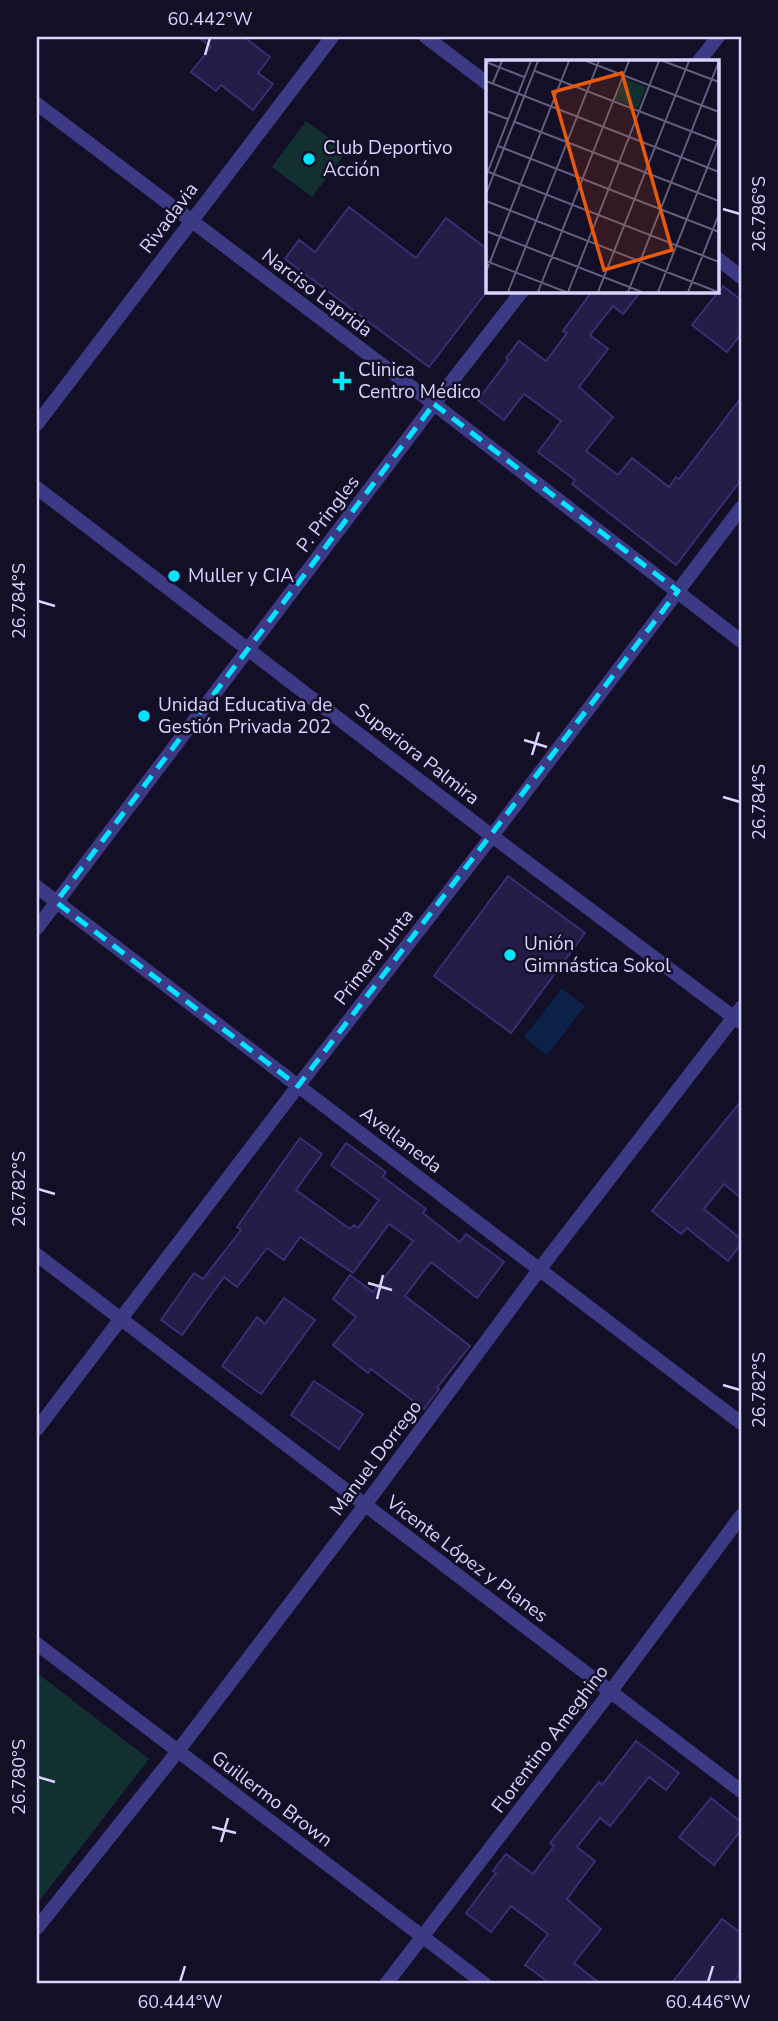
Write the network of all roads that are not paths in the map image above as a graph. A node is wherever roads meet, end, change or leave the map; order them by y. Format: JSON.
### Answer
{"nodes":[{"id":1,"x":332,"y":37,"type":"edge"},
{"id":2,"x":426,"y":37,"type":"edge"},
{"id":3,"x":718,"y":37,"type":"edge"},
{"id":4,"x":700,"y":60,"type":"edge"},
{"id":5,"x":486,"y":82,"type":"edge"},
{"id":6,"x":37,"y":104,"type":"edge"},
{"id":7,"x":190,"y":222,"type":"junction"},
{"id":8,"x":718,"y":259,"type":"edge"},
{"id":9,"x":741,"y":277,"type":"edge"},
{"id":10,"x":521,"y":292,"type":"edge"},
{"id":11,"x":434,"y":404,"type":"junction"},
{"id":12,"x":37,"y":424,"type":"edge"},
{"id":13,"x":37,"y":488,"type":"edge"},
{"id":14,"x":741,"y":508,"type":"edge"},
{"id":15,"x":678,"y":591,"type":"junction"},
{"id":16,"x":741,"y":641,"type":"edge"},
{"id":17,"x":250,"y":650,"type":"junction"},
{"id":18,"x":492,"y":836,"type":"junction"},
{"id":19,"x":37,"y":887,"type":"edge"},
{"id":20,"x":56,"y":902,"type":"junction"},
{"id":21,"x":37,"y":928,"type":"edge"},
{"id":22,"x":739,"y":1016,"type":"edge"},
{"id":23,"x":298,"y":1086,"type":"junction"},
{"id":24,"x":37,"y":1255,"type":"edge"},
{"id":25,"x":539,"y":1270,"type":"junction"},
{"id":26,"x":123,"y":1319,"type":"junction"},
{"id":27,"x":741,"y":1423,"type":"edge"},
{"id":28,"x":37,"y":1429,"type":"edge"},
{"id":29,"x":365,"y":1505,"type":"junction"},
{"id":30,"x":741,"y":1516,"type":"edge"},
{"id":31,"x":37,"y":1644,"type":"edge"},
{"id":32,"x":611,"y":1691,"type":"junction"},
{"id":33,"x":178,"y":1751,"type":"junction"},
{"id":34,"x":741,"y":1791,"type":"edge"},
{"id":35,"x":37,"y":1928,"type":"edge"},
{"id":36,"x":423,"y":1937,"type":"junction"},
{"id":37,"x":386,"y":1984,"type":"edge"},
{"id":38,"x":485,"y":1984,"type":"edge"}],
"edges":[{"from":1,"to":7,"type":"street","name":"Rivadavia"},
{"from":2,"to":5,"type":"street"},
{"from":3,"to":4,"type":"street"},
{"from":6,"to":7,"type":"street","name":"Narciso Laprida"},
{"from":7,"to":11,"type":"street","name":"Narciso Laprida"},
{"from":7,"to":12,"type":"street","name":"Rivadavia"},
{"from":8,"to":9,"type":"street"},
{"from":10,"to":11,"type":"street","name":"P. Pringles"},
{"from":11,"to":15,"type":"street","name":"Narciso Laprida"},
{"from":11,"to":17,"type":"street","name":"P. Pringles"},
{"from":13,"to":17,"type":"street","name":"Superiora Palmira"},
{"from":14,"to":15,"type":"street","name":"Primera Junta"},
{"from":15,"to":16,"type":"street","name":"Narciso Laprida"},
{"from":15,"to":18,"type":"street","name":"Primera Junta"},
{"from":17,"to":18,"type":"street","name":"Superiora Palmira"},
{"from":17,"to":20,"type":"street","name":"P. Pringles"},
{"from":18,"to":22,"type":"street","name":"Superiora Palmira"},
{"from":18,"to":23,"type":"street","name":"Primera Junta"},
{"from":19,"to":20,"type":"street","name":"Avellaneda"},
{"from":20,"to":21,"type":"street","name":"P. Pringles"},
{"from":20,"to":23,"type":"street","name":"Avellaneda"},
{"from":22,"to":25,"type":"street","name":"Manuel Dorrego"},
{"from":23,"to":25,"type":"street","name":"Avellaneda"},
{"from":23,"to":26,"type":"street","name":"Primera Junta"},
{"from":24,"to":26,"type":"street","name":"Vicente López y Planes"},
{"from":25,"to":27,"type":"street","name":"Avellaneda"},
{"from":25,"to":29,"type":"street","name":"Manuel Dorrego"},
{"from":26,"to":28,"type":"street","name":"Primera Junta"},
{"from":26,"to":29,"type":"street","name":"Vicente López y Planes"},
{"from":29,"to":32,"type":"street","name":"Vicente López y Planes"},
{"from":29,"to":33,"type":"street","name":"Manuel Dorrego"},
{"from":30,"to":32,"type":"street","name":"Florentino Ameghino"},
{"from":31,"to":33,"type":"street","name":"Guillermo Brown"},
{"from":32,"to":34,"type":"street","name":"Vicente López y Planes"},
{"from":32,"to":36,"type":"street","name":"Florentino Ameghino"},
{"from":33,"to":35,"type":"street","name":"Manuel Dorrego"},
{"from":33,"to":36,"type":"street","name":"Guillermo Brown"},
{"from":36,"to":37,"type":"street","name":"Florentino Ameghino"},
{"from":36,"to":38,"type":"street","name":"Guillermo Brown"}]}
